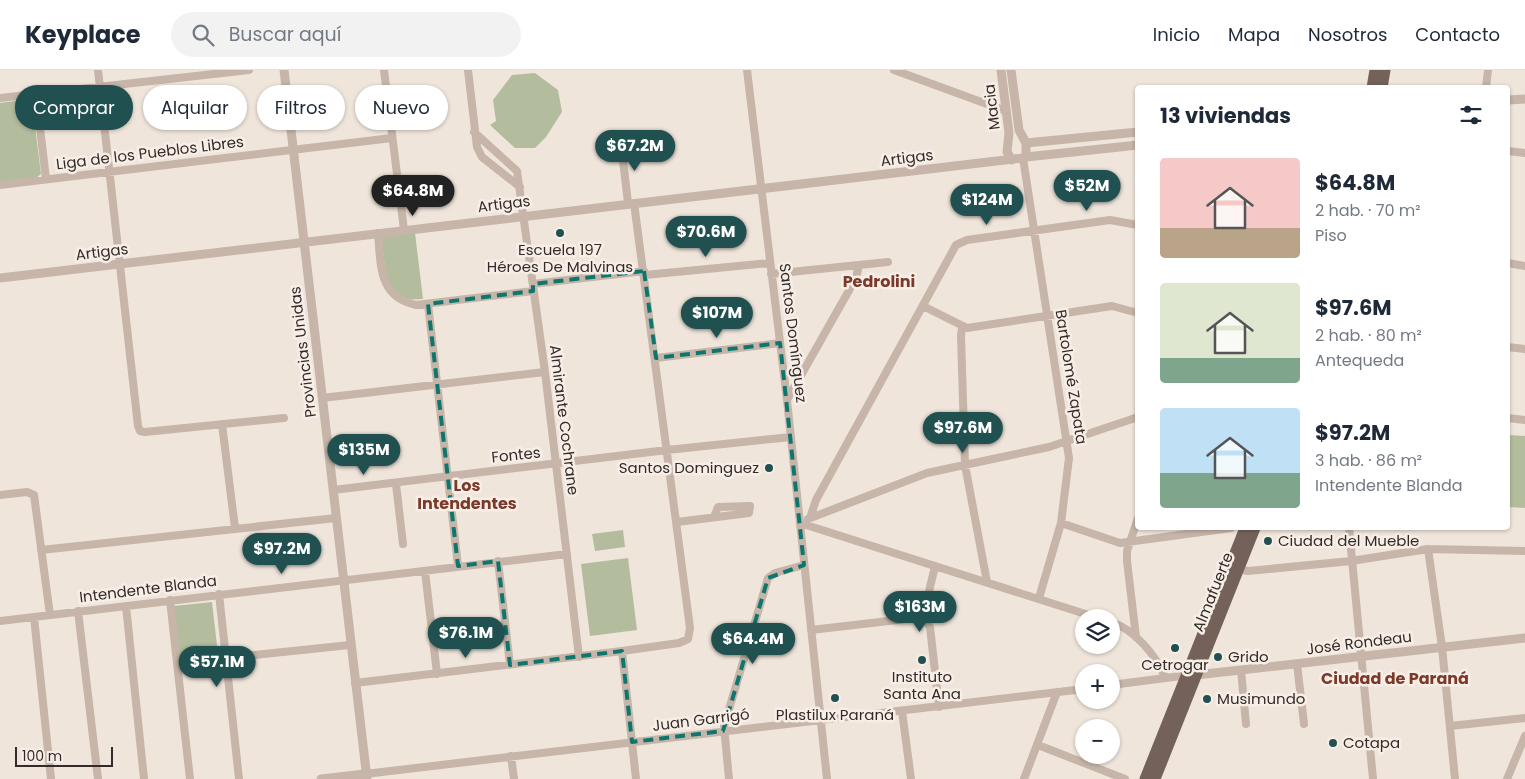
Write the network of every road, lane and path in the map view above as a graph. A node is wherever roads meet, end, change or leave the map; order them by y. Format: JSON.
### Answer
{"nodes":[{"id":1,"x":98,"y":70,"type":"edge"},
{"id":2,"x":249,"y":70,"type":"edge"},
{"id":3,"x":284,"y":70,"type":"edge"},
{"id":4,"x":384,"y":70,"type":"edge"},
{"id":5,"x":468,"y":70,"type":"edge"},
{"id":6,"x":747,"y":70,"type":"edge"},
{"id":7,"x":894,"y":70,"type":"edge"},
{"id":8,"x":1001,"y":70,"type":"edge"},
{"id":9,"x":1011,"y":70,"type":"edge"},
{"id":10,"x":1375,"y":70,"type":"edge"},
{"id":11,"x":1385,"y":70,"type":"edge"},
{"id":12,"x":1488,"y":70,"type":"edge"},
{"id":13,"x":100,"y":85,"type":"edge"},
{"id":14,"x":118,"y":85,"type":"edge"},
{"id":15,"x":1372,"y":85,"type":"edge"},
{"id":16,"x":1382,"y":85,"type":"edge"},
{"id":17,"x":1486,"y":85,"type":"edge"},
{"id":18,"x":15,"y":96,"type":"edge"},
{"id":19,"x":0,"y":98,"type":"edge"},
{"id":20,"x":1525,"y":99,"type":"edge"},
{"id":21,"x":1510,"y":100,"type":"edge"},
{"id":22,"x":1006,"y":111,"type":"junction"},
{"id":23,"x":40,"y":130,"type":"edge"},
{"id":24,"x":104,"y":130,"type":"edge"},
{"id":25,"x":474,"y":132,"type":"junction"},
{"id":26,"x":1135,"y":132,"type":"edge"},
{"id":27,"x":392,"y":138,"type":"junction"},
{"id":28,"x":1008,"y":141,"type":"junction"},
{"id":29,"x":1024,"y":141,"type":"junction"},
{"id":30,"x":621,"y":143,"type":"dead end"},
{"id":31,"x":1135,"y":145,"type":"edge"},
{"id":32,"x":294,"y":149,"type":"junction"},
{"id":33,"x":1510,"y":151,"type":"edge"},
{"id":34,"x":1525,"y":153,"type":"edge"},
{"id":35,"x":1025,"y":158,"type":"junction"},
{"id":36,"x":1012,"y":160,"type":"junction"},
{"id":37,"x":108,"y":172,"type":"junction"},
{"id":38,"x":46,"y":179,"type":"junction"},
{"id":39,"x":0,"y":185,"type":"edge"},
{"id":40,"x":520,"y":187,"type":"junction"},
{"id":41,"x":762,"y":189,"type":"junction"},
{"id":42,"x":631,"y":203,"type":"junction"},
{"id":43,"x":524,"y":216,"type":"junction"},
{"id":44,"x":1135,"y":224,"type":"edge"},
{"id":45,"x":404,"y":230,"type":"junction"},
{"id":46,"x":1035,"y":231,"type":"junction"},
{"id":47,"x":378,"y":233,"type":"junction"},
{"id":48,"x":304,"y":242,"type":"junction"},
{"id":49,"x":888,"y":262,"type":"dead end"},
{"id":50,"x":770,"y":263,"type":"junction"},
{"id":51,"x":1510,"y":263,"type":"edge"},
{"id":52,"x":118,"y":264,"type":"junction"},
{"id":53,"x":859,"y":265,"type":"junction"},
{"id":54,"x":1525,"y":266,"type":"edge"},
{"id":55,"x":644,"y":273,"type":"junction"},
{"id":56,"x":771,"y":274,"type":"junction"},
{"id":57,"x":0,"y":278,"type":"edge"},
{"id":58,"x":533,"y":288,"type":"junction"},
{"id":59,"x":428,"y":304,"type":"junction"},
{"id":60,"x":923,"y":306,"type":"junction"},
{"id":61,"x":1135,"y":311,"type":"edge"},
{"id":62,"x":1048,"y":317,"type":"junction"},
{"id":63,"x":962,"y":327,"type":"junction"},
{"id":64,"x":780,"y":343,"type":"junction"},
{"id":65,"x":1510,"y":347,"type":"edge"},
{"id":66,"x":1525,"y":349,"type":"edge"},
{"id":67,"x":656,"y":358,"type":"junction"},
{"id":68,"x":545,"y":372,"type":"junction"},
{"id":69,"x":436,"y":385,"type":"junction"},
{"id":70,"x":322,"y":398,"type":"junction"},
{"id":71,"x":787,"y":400,"type":"junction"},
{"id":72,"x":284,"y":418,"type":"dead end"},
{"id":73,"x":1135,"y":418,"type":"edge"},
{"id":74,"x":1510,"y":418,"type":"edge"},
{"id":75,"x":1525,"y":420,"type":"edge"},
{"id":76,"x":222,"y":424,"type":"junction"},
{"id":77,"x":791,"y":437,"type":"junction"},
{"id":78,"x":363,"y":439,"type":"dead end"},
{"id":79,"x":1067,"y":442,"type":"junction"},
{"id":80,"x":328,"y":443,"type":"junction"},
{"id":81,"x":667,"y":450,"type":"junction"},
{"id":82,"x":556,"y":464,"type":"junction"},
{"id":83,"x":965,"y":465,"type":"junction"},
{"id":84,"x":447,"y":476,"type":"junction"},
{"id":85,"x":396,"y":484,"type":"junction"},
{"id":86,"x":333,"y":490,"type":"junction"},
{"id":87,"x":0,"y":495,"type":"edge"},
{"id":88,"x":714,"y":517,"type":"dead end"},
{"id":89,"x":336,"y":518,"type":"junction"},
{"id":90,"x":810,"y":518,"type":"junction"},
{"id":91,"x":677,"y":522,"type":"junction"},
{"id":92,"x":800,"y":523,"type":"junction"},
{"id":93,"x":1061,"y":524,"type":"junction"},
{"id":94,"x":1135,"y":527,"type":"edge"},
{"id":95,"x":234,"y":528,"type":"junction"},
{"id":96,"x":1217,"y":530,"type":"edge"},
{"id":97,"x":1245,"y":530,"type":"edge"},
{"id":98,"x":1246,"y":530,"type":"edge"},
{"id":99,"x":1349,"y":530,"type":"edge"},
{"id":100,"x":1130,"y":542,"type":"junction"},
{"id":101,"x":403,"y":544,"type":"dead end"},
{"id":102,"x":1428,"y":549,"type":"junction"},
{"id":103,"x":41,"y":550,"type":"junction"},
{"id":104,"x":1525,"y":550,"type":"edge"},
{"id":105,"x":567,"y":554,"type":"junction"},
{"id":106,"x":1351,"y":561,"type":"junction"},
{"id":107,"x":498,"y":562,"type":"junction"},
{"id":108,"x":804,"y":565,"type":"junction"},
{"id":109,"x":458,"y":566,"type":"junction"},
{"id":110,"x":935,"y":566,"type":"junction"},
{"id":111,"x":1238,"y":569,"type":"junction"},
{"id":112,"x":425,"y":571,"type":"junction"},
{"id":113,"x":344,"y":580,"type":"junction"},
{"id":114,"x":987,"y":582,"type":"junction"},
{"id":115,"x":219,"y":594,"type":"junction"},
{"id":116,"x":1039,"y":598,"type":"junction"},
{"id":117,"x":170,"y":600,"type":"junction"},
{"id":118,"x":126,"y":606,"type":"junction"},
{"id":119,"x":1075,"y":610,"type":"edge"},
{"id":120,"x":78,"y":611,"type":"junction"},
{"id":121,"x":50,"y":615,"type":"junction"},
{"id":122,"x":34,"y":617,"type":"junction"},
{"id":123,"x":923,"y":617,"type":"junction"},
{"id":124,"x":0,"y":621,"type":"edge"},
{"id":125,"x":1120,"y":625,"type":"edge"},
{"id":126,"x":811,"y":630,"type":"junction"},
{"id":127,"x":1136,"y":637,"type":"junction"},
{"id":128,"x":1525,"y":638,"type":"edge"},
{"id":129,"x":350,"y":645,"type":"junction"},
{"id":130,"x":1442,"y":647,"type":"junction"},
{"id":131,"x":622,"y":651,"type":"junction"},
{"id":132,"x":1361,"y":656,"type":"junction"},
{"id":133,"x":579,"y":657,"type":"junction"},
{"id":134,"x":225,"y":658,"type":"junction"},
{"id":135,"x":1297,"y":664,"type":"junction"},
{"id":136,"x":510,"y":665,"type":"junction"},
{"id":137,"x":1241,"y":670,"type":"junction"},
{"id":138,"x":437,"y":674,"type":"junction"},
{"id":139,"x":1191,"y":675,"type":"junction"},
{"id":140,"x":1165,"y":678,"type":"junction"},
{"id":141,"x":355,"y":683,"type":"junction"},
{"id":142,"x":1120,"y":684,"type":"edge"},
{"id":143,"x":1075,"y":690,"type":"edge"},
{"id":144,"x":1057,"y":692,"type":"junction"},
{"id":145,"x":940,"y":707,"type":"junction"},
{"id":146,"x":902,"y":711,"type":"junction"},
{"id":147,"x":1525,"y":718,"type":"edge"},
{"id":148,"x":820,"y":720,"type":"junction"},
{"id":149,"x":1246,"y":724,"type":"dead end"},
{"id":150,"x":1304,"y":724,"type":"dead end"},
{"id":151,"x":1450,"y":726,"type":"junction"},
{"id":152,"x":723,"y":731,"type":"junction"},
{"id":153,"x":1525,"y":736,"type":"edge"},
{"id":154,"x":632,"y":742,"type":"junction"},
{"id":155,"x":1038,"y":745,"type":"junction"},
{"id":156,"x":511,"y":756,"type":"junction"},
{"id":157,"x":366,"y":776,"type":"edge"},
{"id":158,"x":51,"y":779,"type":"edge"},
{"id":159,"x":98,"y":779,"type":"edge"},
{"id":160,"x":144,"y":779,"type":"edge"},
{"id":161,"x":190,"y":779,"type":"edge"},
{"id":162,"x":238,"y":779,"type":"edge"},
{"id":163,"x":321,"y":779,"type":"edge"},
{"id":164,"x":514,"y":779,"type":"edge"},
{"id":165,"x":636,"y":779,"type":"edge"},
{"id":166,"x":729,"y":779,"type":"edge"},
{"id":167,"x":826,"y":779,"type":"edge"},
{"id":168,"x":911,"y":779,"type":"edge"},
{"id":169,"x":1024,"y":779,"type":"edge"},
{"id":170,"x":1124,"y":779,"type":"edge"},
{"id":171,"x":1146,"y":779,"type":"edge"},
{"id":172,"x":1155,"y":779,"type":"edge"},
{"id":173,"x":1373,"y":779,"type":"edge"},
{"id":174,"x":1455,"y":779,"type":"edge"},
{"id":175,"x":1507,"y":779,"type":"edge"}],
"edges":[{"from":1,"to":13,"type":"street"},
{"from":2,"to":14,"type":"street"},
{"from":3,"to":32,"type":"street","name":"Provincias Unidas"},
{"from":4,"to":27,"type":"street"},
{"from":5,"to":25,"type":"street"},
{"from":6,"to":41,"type":"street","name":"Santos Domínguez"},
{"from":7,"to":22,"type":"street"},
{"from":8,"to":22,"type":"street","name":"Macia"},
{"from":9,"to":29,"type":"street","name":"Macia"},
{"from":10,"to":15,"type":"main road"},
{"from":11,"to":16,"type":"main road"},
{"from":12,"to":17,"type":"street"},
{"from":18,"to":19,"type":"street"},
{"from":20,"to":21,"type":"street"},
{"from":22,"to":28,"type":"street","name":"Macia"},
{"from":23,"to":38,"type":"street"},
{"from":24,"to":37,"type":"street"},
{"from":25,"to":40,"type":"street","name":"Almirante Cochrane"},
{"from":25,"to":40,"type":"street"},
{"from":26,"to":29,"type":"street"},
{"from":27,"to":32,"type":"street","name":"Liga de los Pueblos Libres"},
{"from":27,"to":45,"type":"street"},
{"from":28,"to":29,"type":"street"},
{"from":28,"to":36,"type":"street","name":"Macia"},
{"from":29,"to":35,"type":"street","name":"Macia"},
{"from":30,"to":42,"type":"street"},
{"from":31,"to":35,"type":"street"},
{"from":32,"to":37,"type":"street","name":"Liga de los Pueblos Libres"},
{"from":32,"to":48,"type":"street","name":"Provincias Unidas"},
{"from":33,"to":34,"type":"street"},
{"from":35,"to":36,"type":"street","name":"Artigas"},
{"from":35,"to":46,"type":"street","name":"Bartolomé Zapata"},
{"from":36,"to":41,"type":"street","name":"Artigas"},
{"from":37,"to":38,"type":"street","name":"Liga de los Pueblos Libres"},
{"from":37,"to":52,"type":"street"},
{"from":38,"to":39,"type":"street","name":"Liga de los Pueblos Libres"},
{"from":40,"to":43,"type":"street","name":"Almirante Cochrane"},
{"from":41,"to":42,"type":"street","name":"Artigas"},
{"from":41,"to":50,"type":"street","name":"Santos Domínguez"},
{"from":42,"to":43,"type":"street","name":"Artigas"},
{"from":42,"to":55,"type":"street"},
{"from":43,"to":45,"type":"street","name":"Artigas"},
{"from":43,"to":58,"type":"street","name":"Almirante Cochrane"},
{"from":44,"to":46,"type":"street"},
{"from":45,"to":47,"type":"street","name":"Artigas"},
{"from":46,"to":60,"type":"street"},
{"from":46,"to":62,"type":"street","name":"Bartolomé Zapata"},
{"from":47,"to":48,"type":"street","name":"Artigas"},
{"from":47,"to":59,"type":"street"},
{"from":48,"to":52,"type":"street","name":"Artigas"},
{"from":48,"to":70,"type":"street","name":"Provincias Unidas"},
{"from":49,"to":53,"type":"street"},
{"from":50,"to":55,"type":"street"},
{"from":50,"to":56,"type":"street","name":"Santos Domínguez"},
{"from":51,"to":54,"type":"street"},
{"from":52,"to":57,"type":"street","name":"Artigas"},
{"from":52,"to":76,"type":"street"},
{"from":53,"to":56,"type":"street"},
{"from":53,"to":71,"type":"street"},
{"from":55,"to":58,"type":"street"},
{"from":55,"to":67,"type":"street"},
{"from":56,"to":64,"type":"street","name":"Santos Domínguez"},
{"from":58,"to":59,"type":"street"},
{"from":58,"to":68,"type":"street","name":"Almirante Cochrane"},
{"from":59,"to":69,"type":"street"},
{"from":60,"to":63,"type":"street"},
{"from":60,"to":90,"type":"street"},
{"from":61,"to":62,"type":"street"},
{"from":62,"to":63,"type":"street"},
{"from":62,"to":79,"type":"street","name":"Bartolomé Zapata"},
{"from":63,"to":83,"type":"street"},
{"from":64,"to":67,"type":"street"},
{"from":64,"to":71,"type":"street","name":"Santos Domínguez"},
{"from":65,"to":66,"type":"street"},
{"from":67,"to":81,"type":"street"},
{"from":68,"to":69,"type":"street"},
{"from":68,"to":82,"type":"street","name":"Almirante Cochrane"},
{"from":69,"to":70,"type":"street"},
{"from":69,"to":84,"type":"street"},
{"from":70,"to":80,"type":"street","name":"Provincias Unidas"},
{"from":71,"to":77,"type":"street","name":"Santos Domínguez"},
{"from":72,"to":76,"type":"street"},
{"from":73,"to":79,"type":"street"},
{"from":74,"to":75,"type":"street"},
{"from":76,"to":95,"type":"street"},
{"from":77,"to":81,"type":"street","name":"Fontes"},
{"from":77,"to":92,"type":"street","name":"Santos Domínguez"},
{"from":78,"to":80,"type":"street"},
{"from":79,"to":83,"type":"street"},
{"from":79,"to":93,"type":"street","name":"Bartolomé Zapata"},
{"from":80,"to":86,"type":"street","name":"Provincias Unidas"},
{"from":81,"to":82,"type":"street","name":"Fontes"},
{"from":81,"to":91,"type":"street"},
{"from":82,"to":84,"type":"street","name":"Fontes"},
{"from":82,"to":105,"type":"street","name":"Almirante Cochrane"},
{"from":83,"to":90,"type":"street"},
{"from":83,"to":114,"type":"street"},
{"from":84,"to":85,"type":"street","name":"Fontes"},
{"from":84,"to":109,"type":"street"},
{"from":85,"to":86,"type":"street","name":"Fontes"},
{"from":85,"to":101,"type":"street"},
{"from":86,"to":89,"type":"street","name":"Provincias Unidas"},
{"from":87,"to":103,"type":"street"},
{"from":88,"to":91,"type":"street"},
{"from":89,"to":95,"type":"street"},
{"from":89,"to":113,"type":"street","name":"Provincias Unidas"},
{"from":90,"to":92,"type":"street"},
{"from":91,"to":131,"type":"street"},
{"from":92,"to":108,"type":"street","name":"Santos Domínguez"},
{"from":92,"to":110,"type":"street"},
{"from":93,"to":100,"type":"street"},
{"from":93,"to":116,"type":"street","name":"Bartolomé Zapata"},
{"from":94,"to":100,"type":"street"},
{"from":95,"to":103,"type":"street"},
{"from":96,"to":100,"type":"street"},
{"from":97,"to":139,"type":"main road","name":"Almafuerte"},
{"from":98,"to":111,"type":"main road","name":"Almafuerte"},
{"from":99,"to":106,"type":"street"},
{"from":100,"to":127,"type":"street"},
{"from":102,"to":104,"type":"street"},
{"from":102,"to":106,"type":"street"},
{"from":102,"to":130,"type":"street"},
{"from":103,"to":121,"type":"street"},
{"from":105,"to":107,"type":"street","name":"Intendente Blanda"},
{"from":105,"to":133,"type":"street","name":"Almirante Cochrane"},
{"from":106,"to":111,"type":"street"},
{"from":106,"to":132,"type":"street"},
{"from":107,"to":109,"type":"street","name":"Intendente Blanda"},
{"from":107,"to":136,"type":"street"},
{"from":108,"to":126,"type":"street","name":"Santos Domínguez"},
{"from":108,"to":152,"type":"street"},
{"from":109,"to":112,"type":"street","name":"Intendente Blanda"},
{"from":110,"to":114,"type":"street"},
{"from":110,"to":123,"type":"street"},
{"from":111,"to":139,"type":"main road","name":"Almafuerte"},
{"from":112,"to":113,"type":"street","name":"Intendente Blanda"},
{"from":112,"to":138,"type":"street"},
{"from":113,"to":115,"type":"street","name":"Intendente Blanda"},
{"from":113,"to":129,"type":"street","name":"Provincias Unidas"},
{"from":114,"to":116,"type":"street"},
{"from":115,"to":117,"type":"street","name":"Intendente Blanda"},
{"from":115,"to":134,"type":"street"},
{"from":116,"to":119,"type":"street"},
{"from":117,"to":118,"type":"street","name":"Intendente Blanda"},
{"from":117,"to":161,"type":"street"},
{"from":118,"to":120,"type":"street","name":"Intendente Blanda"},
{"from":118,"to":160,"type":"street"},
{"from":120,"to":121,"type":"street","name":"Intendente Blanda"},
{"from":120,"to":159,"type":"street"},
{"from":121,"to":122,"type":"street","name":"Intendente Blanda"},
{"from":122,"to":124,"type":"street","name":"Intendente Blanda"},
{"from":122,"to":158,"type":"street"},
{"from":123,"to":126,"type":"street"},
{"from":123,"to":145,"type":"street"},
{"from":125,"to":127,"type":"street"},
{"from":126,"to":148,"type":"street","name":"Santos Domínguez"},
{"from":127,"to":140,"type":"street"},
{"from":128,"to":130,"type":"street","name":"José Rondeau"},
{"from":129,"to":134,"type":"street"},
{"from":129,"to":141,"type":"street","name":"Provincias Unidas"},
{"from":130,"to":132,"type":"street","name":"José Rondeau"},
{"from":130,"to":151,"type":"street"},
{"from":131,"to":133,"type":"street"},
{"from":131,"to":154,"type":"street"},
{"from":132,"to":135,"type":"street","name":"José Rondeau"},
{"from":132,"to":173,"type":"street"},
{"from":133,"to":136,"type":"street"},
{"from":134,"to":162,"type":"street"},
{"from":135,"to":137,"type":"street","name":"José Rondeau"},
{"from":135,"to":150,"type":"street"},
{"from":136,"to":138,"type":"street"},
{"from":137,"to":139,"type":"street","name":"José Rondeau"},
{"from":137,"to":149,"type":"street"},
{"from":138,"to":141,"type":"street"},
{"from":139,"to":140,"type":"street"},
{"from":139,"to":171,"type":"main road","name":"Almafuerte"},
{"from":139,"to":172,"type":"main road","name":"Almafuerte"},
{"from":140,"to":142,"type":"street"},
{"from":141,"to":157,"type":"street","name":"Provincias Unidas"},
{"from":143,"to":144,"type":"street","name":"Juan Garrigó"},
{"from":144,"to":145,"type":"street","name":"Juan Garrigó"},
{"from":144,"to":155,"type":"street"},
{"from":145,"to":146,"type":"street","name":"Juan Garrigó"},
{"from":146,"to":148,"type":"street","name":"Juan Garrigó"},
{"from":146,"to":168,"type":"street"},
{"from":147,"to":151,"type":"street"},
{"from":148,"to":152,"type":"street","name":"Juan Garrigó"},
{"from":148,"to":167,"type":"street","name":"Santos Domínguez"},
{"from":151,"to":174,"type":"street"},
{"from":152,"to":154,"type":"street","name":"Juan Garrigó"},
{"from":152,"to":166,"type":"street"},
{"from":153,"to":175,"type":"street"},
{"from":154,"to":156,"type":"street","name":"Juan Garrigó"},
{"from":154,"to":165,"type":"street"},
{"from":155,"to":169,"type":"street"},
{"from":155,"to":170,"type":"street"},
{"from":156,"to":157,"type":"street","name":"Juan Garrigó"},
{"from":156,"to":164,"type":"street"},
{"from":157,"to":163,"type":"street","name":"Juan Garrigó"}]}
